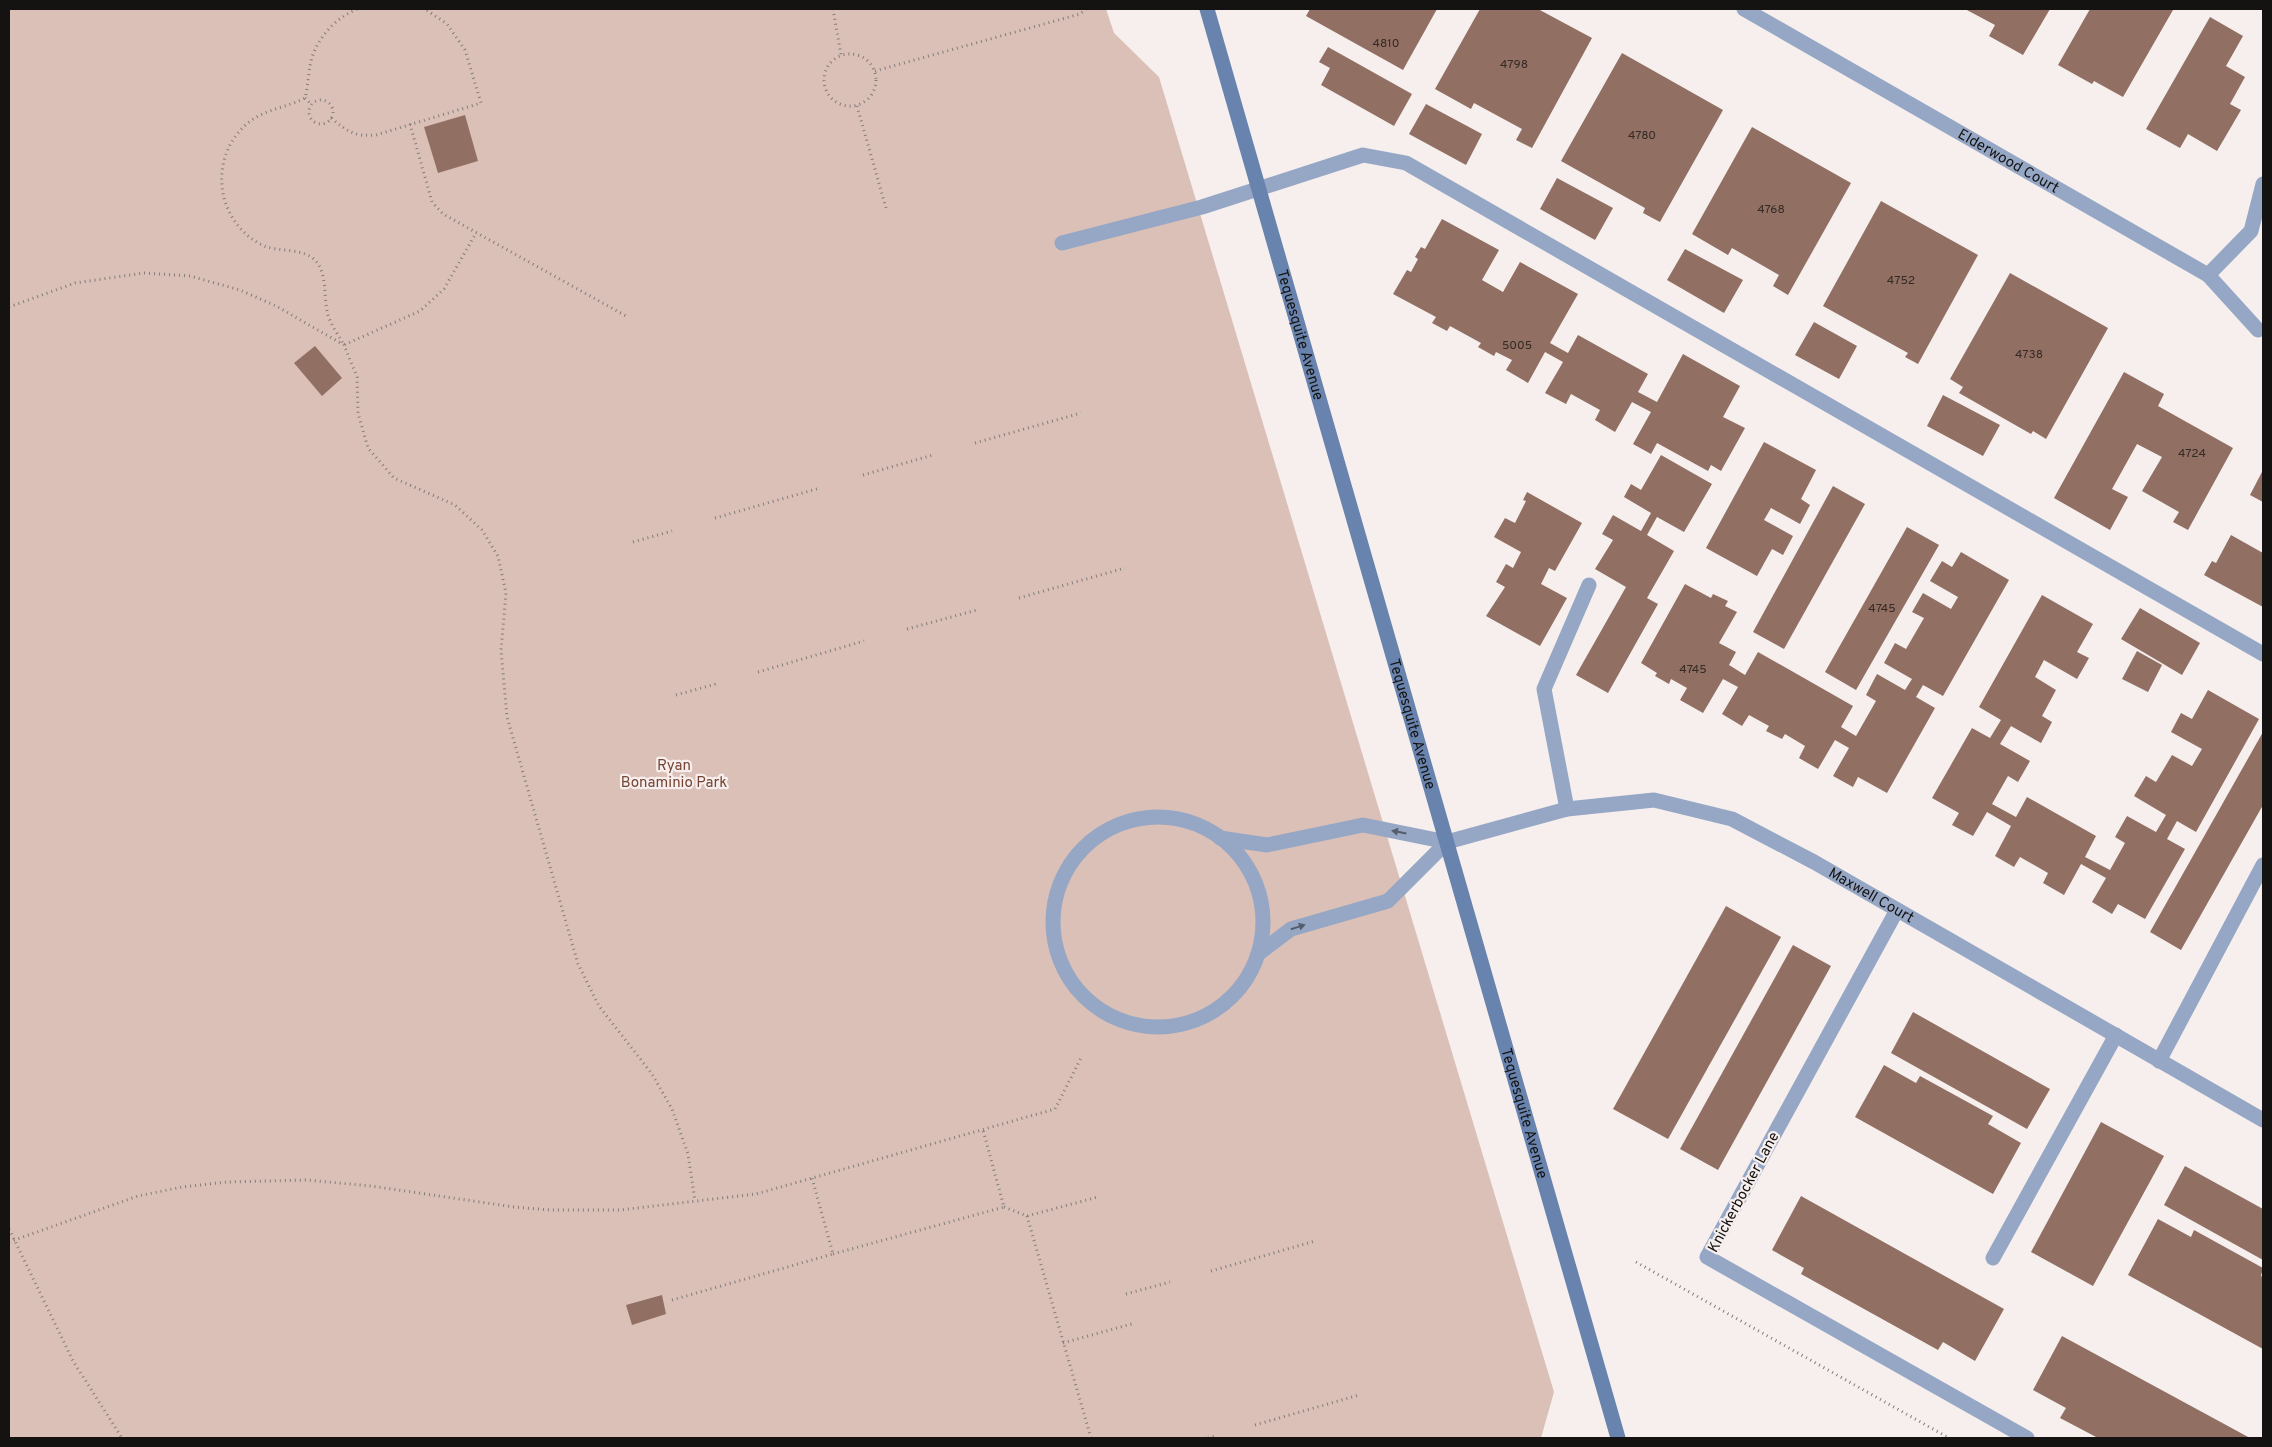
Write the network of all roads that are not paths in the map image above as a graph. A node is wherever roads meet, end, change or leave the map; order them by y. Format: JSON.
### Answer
{"nodes":[{"id":1,"x":1207,"y":9,"type":"edge"},
{"id":2,"x":1744,"y":9,"type":"edge"},
{"id":3,"x":2263,"y":184,"type":"edge"},
{"id":4,"x":1258,"y":188,"type":"junction"},
{"id":5,"x":1062,"y":243,"type":"dead end"},
{"id":6,"x":2208,"y":275,"type":"junction"},
{"id":7,"x":2258,"y":330,"type":"dead end"},
{"id":8,"x":1590,"y":585,"type":"dead end"},
{"id":9,"x":2263,"y":654,"type":"edge"},
{"id":10,"x":1567,"y":808,"type":"junction"},
{"id":11,"x":1220,"y":838,"type":"junction"},
{"id":12,"x":1447,"y":842,"type":"junction"},
{"id":13,"x":2263,"y":865,"type":"edge"},
{"id":14,"x":1896,"y":910,"type":"junction"},
{"id":15,"x":1258,"y":954,"type":"junction"},
{"id":16,"x":2116,"y":1035,"type":"junction"},
{"id":17,"x":2159,"y":1060,"type":"junction"},
{"id":18,"x":2263,"y":1120,"type":"edge"},
{"id":19,"x":1993,"y":1258,"type":"dead end"},
{"id":20,"x":1618,"y":1438,"type":"edge"},
{"id":21,"x":2028,"y":1438,"type":"edge"}],
"edges":[{"from":1,"to":4,"type":"street","name":"Tequesquite Avenue"},
{"from":2,"to":6,"type":"street","name":"Elderwood Court"},
{"from":3,"to":6,"type":"street"},
{"from":4,"to":5,"type":"street"},
{"from":4,"to":9,"type":"street"},
{"from":4,"to":12,"type":"street","name":"Tequesquite Avenue"},
{"from":6,"to":7,"type":"street","name":"Elderwood Court"},
{"from":8,"to":10,"type":"street"},
{"from":10,"to":12,"type":"street","name":"Maxwell Court"},
{"from":10,"to":14,"type":"street","name":"Maxwell Court"},
{"from":12,"to":11,"type":"street","one_way":true},
{"from":11,"to":15,"type":"street"},
{"from":11,"to":15,"type":"street"},
{"from":15,"to":12,"type":"street","one_way":true},
{"from":12,"to":20,"type":"street","name":"Tequesquite Avenue"},
{"from":13,"to":17,"type":"street"},
{"from":14,"to":16,"type":"street","name":"Maxwell Court"},
{"from":14,"to":21,"type":"street","name":"Knickerbocker Lane"},
{"from":16,"to":17,"type":"street","name":"Maxwell Court"},
{"from":16,"to":19,"type":"street"},
{"from":17,"to":18,"type":"street","name":"Maxwell Court"}]}
